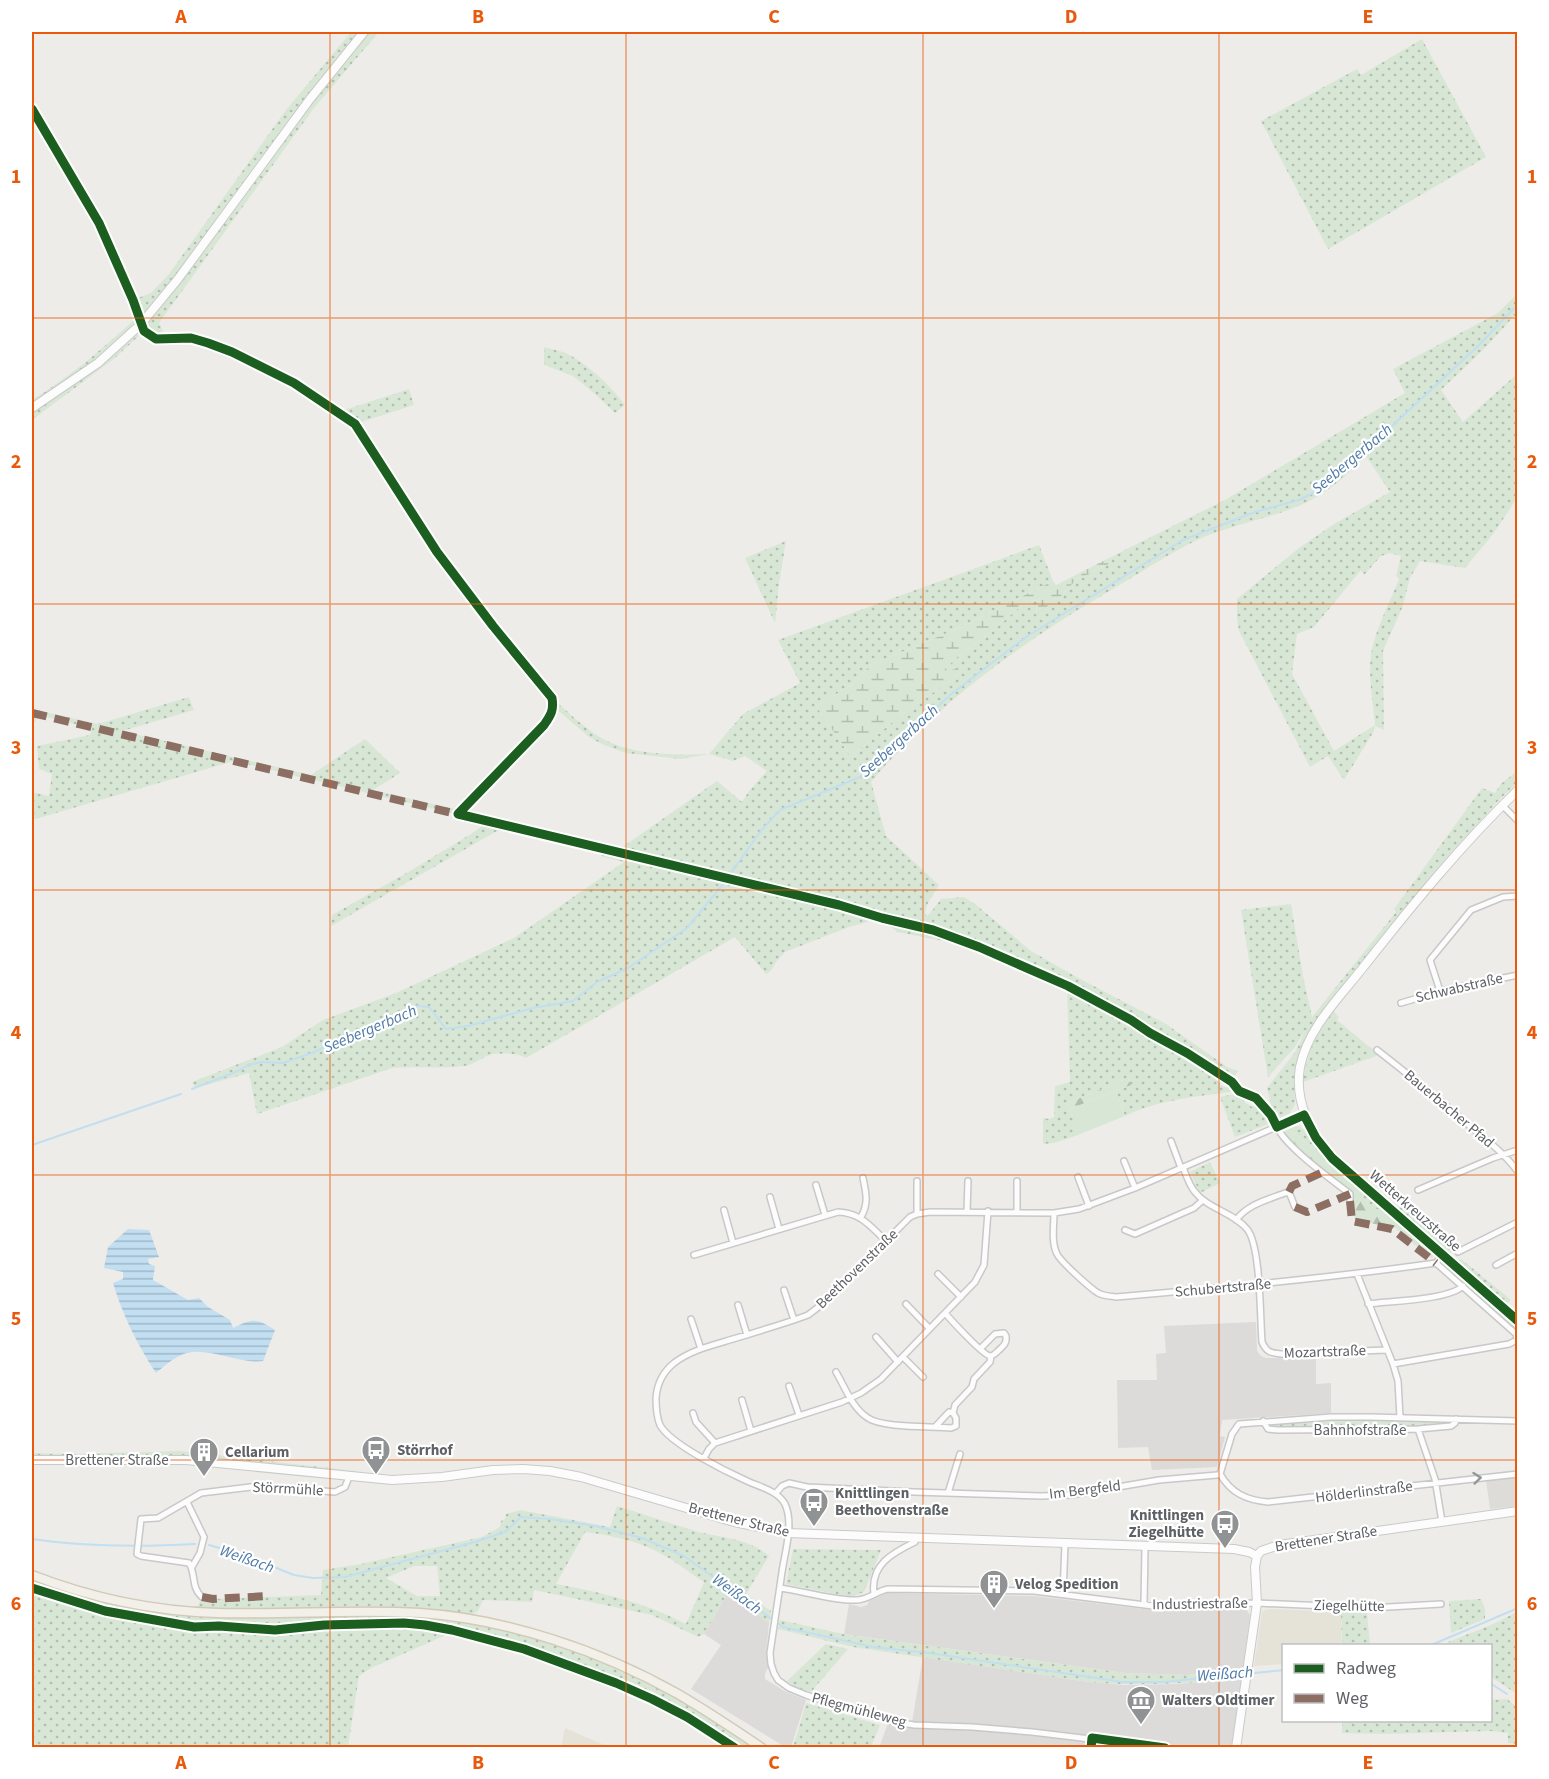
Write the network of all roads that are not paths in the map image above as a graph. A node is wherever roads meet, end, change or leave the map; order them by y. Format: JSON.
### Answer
{"nodes":[{"id":1,"x":364,"y":32,"type":"edge"},
{"id":2,"x":32,"y":408,"type":"edge"},
{"id":3,"x":1518,"y":790,"type":"edge"},
{"id":4,"x":1503,"y":804,"type":"junction"},
{"id":5,"x":1518,"y":821,"type":"edge"},
{"id":6,"x":1518,"y":896,"type":"edge"},
{"id":7,"x":1518,"y":975,"type":"edge"},
{"id":8,"x":1440,"y":991,"type":"junction"},
{"id":9,"x":1401,"y":1003,"type":"dead end"},
{"id":10,"x":1377,"y":1050,"type":"dead end"},
{"id":11,"x":1304,"y":1115,"type":"junction"},
{"id":12,"x":1277,"y":1127,"type":"junction"},
{"id":13,"x":1170,"y":1141,"type":"dead end"},
{"id":14,"x":1518,"y":1150,"type":"edge"},
{"id":15,"x":1504,"y":1155,"type":"junction"},
{"id":16,"x":1124,"y":1161,"type":"dead end"},
{"id":17,"x":1182,"y":1167,"type":"junction"},
{"id":18,"x":1518,"y":1172,"type":"edge"},
{"id":19,"x":1078,"y":1177,"type":"dead end"},
{"id":20,"x":863,"y":1178,"type":"dead end"},
{"id":21,"x":917,"y":1181,"type":"dead end"},
{"id":22,"x":968,"y":1181,"type":"dead end"},
{"id":23,"x":1017,"y":1181,"type":"dead end"},
{"id":24,"x":816,"y":1185,"type":"dead end"},
{"id":25,"x":1135,"y":1188,"type":"junction"},
{"id":26,"x":1419,"y":1190,"type":"dead end"},
{"id":27,"x":770,"y":1197,"type":"dead end"},
{"id":28,"x":1203,"y":1200,"type":"junction"},
{"id":29,"x":1350,"y":1201,"type":"dead end"},
{"id":30,"x":1089,"y":1206,"type":"junction"},
{"id":31,"x":1295,"y":1207,"type":"dead end"},
{"id":32,"x":724,"y":1210,"type":"dead end"},
{"id":33,"x":968,"y":1211,"type":"junction"},
{"id":34,"x":988,"y":1212,"type":"junction"},
{"id":35,"x":1017,"y":1212,"type":"junction"},
{"id":36,"x":1054,"y":1213,"type":"junction"},
{"id":37,"x":917,"y":1214,"type":"junction"},
{"id":38,"x":825,"y":1215,"type":"junction"},
{"id":39,"x":861,"y":1217,"type":"junction"},
{"id":40,"x":1236,"y":1220,"type":"junction"},
{"id":41,"x":1518,"y":1222,"type":"edge"},
{"id":42,"x":779,"y":1229,"type":"junction"},
{"id":43,"x":1125,"y":1230,"type":"dead end"},
{"id":44,"x":886,"y":1240,"type":"junction"},
{"id":45,"x":733,"y":1243,"type":"junction"},
{"id":46,"x":1458,"y":1252,"type":"dead end"},
{"id":47,"x":1518,"y":1253,"type":"edge"},
{"id":48,"x":694,"y":1255,"type":"dead end"},
{"id":49,"x":1442,"y":1255,"type":"junction"},
{"id":50,"x":1436,"y":1263,"type":"junction"},
{"id":51,"x":1496,"y":1265,"type":"dead end"},
{"id":52,"x":938,"y":1274,"type":"dead end"},
{"id":53,"x":1357,"y":1274,"type":"junction"},
{"id":54,"x":1258,"y":1285,"type":"junction"},
{"id":55,"x":1463,"y":1286,"type":"junction"},
{"id":56,"x":784,"y":1290,"type":"dead end"},
{"id":57,"x":960,"y":1297,"type":"junction"},
{"id":58,"x":906,"y":1304,"type":"dead end"},
{"id":59,"x":1368,"y":1304,"type":"junction"},
{"id":60,"x":738,"y":1305,"type":"dead end"},
{"id":61,"x":945,"y":1313,"type":"junction"},
{"id":62,"x":691,"y":1319,"type":"dead end"},
{"id":63,"x":794,"y":1320,"type":"junction"},
{"id":64,"x":1518,"y":1321,"type":"edge"},
{"id":65,"x":929,"y":1328,"type":"junction"},
{"id":66,"x":747,"y":1335,"type":"junction"},
{"id":67,"x":876,"y":1337,"type":"dead end"},
{"id":68,"x":701,"y":1349,"type":"junction"},
{"id":69,"x":980,"y":1349,"type":"junction"},
{"id":70,"x":1386,"y":1350,"type":"junction"},
{"id":71,"x":991,"y":1356,"type":"junction"},
{"id":72,"x":903,"y":1357,"type":"junction"},
{"id":73,"x":898,"y":1362,"type":"junction"},
{"id":74,"x":1393,"y":1364,"type":"junction"},
{"id":75,"x":837,"y":1372,"type":"dead end"},
{"id":76,"x":923,"y":1377,"type":"dead end"},
{"id":77,"x":789,"y":1386,"type":"dead end"},
{"id":78,"x":851,"y":1399,"type":"junction"},
{"id":79,"x":742,"y":1400,"type":"dead end"},
{"id":80,"x":693,"y":1413,"type":"dead end"},
{"id":81,"x":953,"y":1413,"type":"junction"},
{"id":82,"x":799,"y":1415,"type":"junction"},
{"id":83,"x":1400,"y":1417,"type":"junction"},
{"id":84,"x":1456,"y":1419,"type":"junction"},
{"id":85,"x":1263,"y":1421,"type":"junction"},
{"id":86,"x":1518,"y":1421,"type":"edge"},
{"id":87,"x":935,"y":1427,"type":"junction"},
{"id":88,"x":1418,"y":1430,"type":"junction"},
{"id":89,"x":752,"y":1431,"type":"junction"},
{"id":90,"x":715,"y":1443,"type":"junction"},
{"id":91,"x":960,"y":1454,"type":"dead end"},
{"id":92,"x":704,"y":1458,"type":"junction"},
{"id":93,"x":32,"y":1460,"type":"edge"},
{"id":94,"x":1220,"y":1474,"type":"junction"},
{"id":95,"x":1518,"y":1474,"type":"edge"},
{"id":96,"x":349,"y":1477,"type":"junction"},
{"id":97,"x":1436,"y":1483,"type":"junction"},
{"id":98,"x":948,"y":1493,"type":"junction"},
{"id":99,"x":776,"y":1494,"type":"junction"},
{"id":100,"x":187,"y":1502,"type":"junction"},
{"id":101,"x":1518,"y":1511,"type":"edge"},
{"id":102,"x":1442,"y":1522,"type":"junction"},
{"id":103,"x":788,"y":1533,"type":"junction"},
{"id":104,"x":915,"y":1538,"type":"junction"},
{"id":105,"x":1065,"y":1544,"type":"junction"},
{"id":106,"x":1145,"y":1546,"type":"junction"},
{"id":107,"x":1257,"y":1556,"type":"junction"},
{"id":108,"x":192,"y":1567,"type":"junction"},
{"id":109,"x":32,"y":1575,"type":"edge"},
{"id":110,"x":780,"y":1588,"type":"junction"},
{"id":111,"x":874,"y":1594,"type":"junction"},
{"id":112,"x":1063,"y":1594,"type":"junction"},
{"id":113,"x":202,"y":1597,"type":"dead end"},
{"id":114,"x":1257,"y":1603,"type":"junction"},
{"id":115,"x":1441,"y":1604,"type":"dead end"},
{"id":116,"x":1144,"y":1605,"type":"junction"},
{"id":117,"x":762,"y":1748,"type":"edge"},
{"id":118,"x":1165,"y":1748,"type":"edge"},
{"id":119,"x":1236,"y":1748,"type":"edge"}],
"edges":[{"from":1,"to":2,"type":"street"},
{"from":3,"to":4,"type":"street","name":"Wetterkreuzstraße"},
{"from":4,"to":5,"type":"street"},
{"from":4,"to":11,"type":"street","name":"Wetterkreuzstraße"},
{"from":6,"to":8,"type":"street"},
{"from":7,"to":8,"type":"street","name":"Schwabstraße"},
{"from":8,"to":9,"type":"street","name":"Schwabstraße"},
{"from":10,"to":15,"type":"street","name":"Bauerbacher Pfad"},
{"from":11,"to":12,"type":"street"},
{"from":11,"to":49,"type":"street","name":"Wetterkreuzstraße"},
{"from":12,"to":17,"type":"street"},
{"from":12,"to":29,"type":"street"},
{"from":13,"to":17,"type":"street"},
{"from":14,"to":15,"type":"street"},
{"from":15,"to":18,"type":"street","name":"Bauerbacher Pfad"},
{"from":15,"to":26,"type":"street"},
{"from":16,"to":25,"type":"street"},
{"from":17,"to":25,"type":"street"},
{"from":17,"to":28,"type":"street","name":"Mozartstraße"},
{"from":19,"to":30,"type":"street"},
{"from":20,"to":39,"type":"street"},
{"from":21,"to":37,"type":"street"},
{"from":22,"to":33,"type":"street"},
{"from":23,"to":35,"type":"street"},
{"from":24,"to":38,"type":"street"},
{"from":25,"to":30,"type":"street"},
{"from":27,"to":42,"type":"street"},
{"from":28,"to":40,"type":"street","name":"Mozartstraße"},
{"from":28,"to":43,"type":"street"},
{"from":30,"to":36,"type":"street"},
{"from":31,"to":40,"type":"street"},
{"from":32,"to":45,"type":"street"},
{"from":33,"to":34,"type":"street"},
{"from":33,"to":37,"type":"street"},
{"from":34,"to":35,"type":"street"},
{"from":34,"to":57,"type":"street"},
{"from":35,"to":36,"type":"street"},
{"from":36,"to":54,"type":"street","name":"Schubertstraße"},
{"from":37,"to":44,"type":"street","name":"Beethovenstraße"},
{"from":38,"to":39,"type":"street"},
{"from":38,"to":42,"type":"street"},
{"from":39,"to":44,"type":"street"},
{"from":40,"to":54,"type":"street","name":"Mozartstraße"},
{"from":41,"to":46,"type":"street"},
{"from":42,"to":45,"type":"street"},
{"from":44,"to":63,"type":"street","name":"Beethovenstraße"},
{"from":45,"to":48,"type":"street"},
{"from":47,"to":51,"type":"street"},
{"from":49,"to":50,"type":"street"},
{"from":49,"to":64,"type":"street","name":"Wetterkreuzstraße"},
{"from":50,"to":53,"type":"street","name":"Schubertstraße"},
{"from":50,"to":55,"type":"street"},
{"from":52,"to":57,"type":"street"},
{"from":53,"to":54,"type":"street","name":"Schubertstraße"},
{"from":53,"to":59,"type":"street"},
{"from":54,"to":70,"type":"street","name":"Mozartstraße"},
{"from":55,"to":59,"type":"street"},
{"from":55,"to":74,"type":"street"},
{"from":56,"to":63,"type":"street"},
{"from":57,"to":61,"type":"street"},
{"from":58,"to":65,"type":"street"},
{"from":59,"to":70,"type":"street"},
{"from":60,"to":66,"type":"street"},
{"from":61,"to":65,"type":"street"},
{"from":61,"to":69,"type":"street"},
{"from":62,"to":68,"type":"street"},
{"from":63,"to":66,"type":"street","name":"Beethovenstraße"},
{"from":65,"to":72,"type":"street"},
{"from":66,"to":68,"type":"street","name":"Beethovenstraße"},
{"from":67,"to":73,"type":"street"},
{"from":68,"to":92,"type":"street","name":"Beethovenstraße"},
{"from":69,"to":71,"type":"street"},
{"from":69,"to":71,"type":"street"},
{"from":70,"to":74,"type":"street"},
{"from":71,"to":81,"type":"street"},
{"from":72,"to":73,"type":"street"},
{"from":72,"to":76,"type":"street"},
{"from":73,"to":78,"type":"street"},
{"from":74,"to":83,"type":"street"},
{"from":75,"to":78,"type":"street"},
{"from":77,"to":82,"type":"street"},
{"from":78,"to":82,"type":"street"},
{"from":78,"to":87,"type":"street"},
{"from":79,"to":89,"type":"street"},
{"from":80,"to":90,"type":"street"},
{"from":81,"to":87,"type":"street"},
{"from":81,"to":87,"type":"street"},
{"from":82,"to":89,"type":"street"},
{"from":83,"to":84,"type":"street","name":"Bahnhofstraße"},
{"from":83,"to":85,"type":"street","name":"Bahnhofstraße"},
{"from":84,"to":86,"type":"street","name":"Bahnhofstraße"},
{"from":84,"to":88,"type":"street","name":"Bahnhofstraße"},
{"from":85,"to":88,"type":"street","name":"Bahnhofstraße"},
{"from":85,"to":94,"type":"street","name":"Bahnhofstraße"},
{"from":88,"to":97,"type":"street"},
{"from":89,"to":90,"type":"street"},
{"from":90,"to":92,"type":"street"},
{"from":91,"to":98,"type":"street"},
{"from":92,"to":99,"type":"street","name":"Beethovenstraße"},
{"from":93,"to":96,"type":"street","name":"Brettener Straße"},
{"from":94,"to":97,"type":"street","name":"Hölderlinstraße"},
{"from":94,"to":98,"type":"street","name":"Im Bergfeld"},
{"from":97,"to":95,"type":"street","name":"Hölderlinstraße","one_way":true},
{"from":96,"to":100,"type":"street","name":"Störrmühle"},
{"from":96,"to":103,"type":"street","name":"Brettener Straße"},
{"from":97,"to":102,"type":"street"},
{"from":98,"to":99,"type":"street","name":"Im Bergfeld"},
{"from":99,"to":103,"type":"street"},
{"from":100,"to":108,"type":"street"},
{"from":100,"to":108,"type":"street","name":"Störrmühle"},
{"from":101,"to":102,"type":"street","name":"Brettener Straße"},
{"from":102,"to":107,"type":"street","name":"Brettener Straße"},
{"from":103,"to":104,"type":"street","name":"Brettener Straße"},
{"from":103,"to":110,"type":"street","name":"Pflegmühleweg"},
{"from":104,"to":105,"type":"street","name":"Brettener Straße"},
{"from":104,"to":111,"type":"street"},
{"from":105,"to":106,"type":"street","name":"Brettener Straße"},
{"from":105,"to":112,"type":"street"},
{"from":106,"to":107,"type":"street","name":"Brettener Straße"},
{"from":106,"to":116,"type":"street","name":"Industriestraße"},
{"from":107,"to":114,"type":"street"},
{"from":108,"to":113,"type":"street"},
{"from":109,"to":117,"type":"main road"},
{"from":110,"to":111,"type":"street","name":"Industriestraße"},
{"from":110,"to":118,"type":"street","name":"Pflegmühleweg"},
{"from":111,"to":112,"type":"street","name":"Industriestraße"},
{"from":112,"to":116,"type":"street","name":"Industriestraße"},
{"from":114,"to":115,"type":"street","name":"Ziegelhütte"},
{"from":114,"to":116,"type":"street","name":"Industriestraße"},
{"from":114,"to":119,"type":"street"}]}
